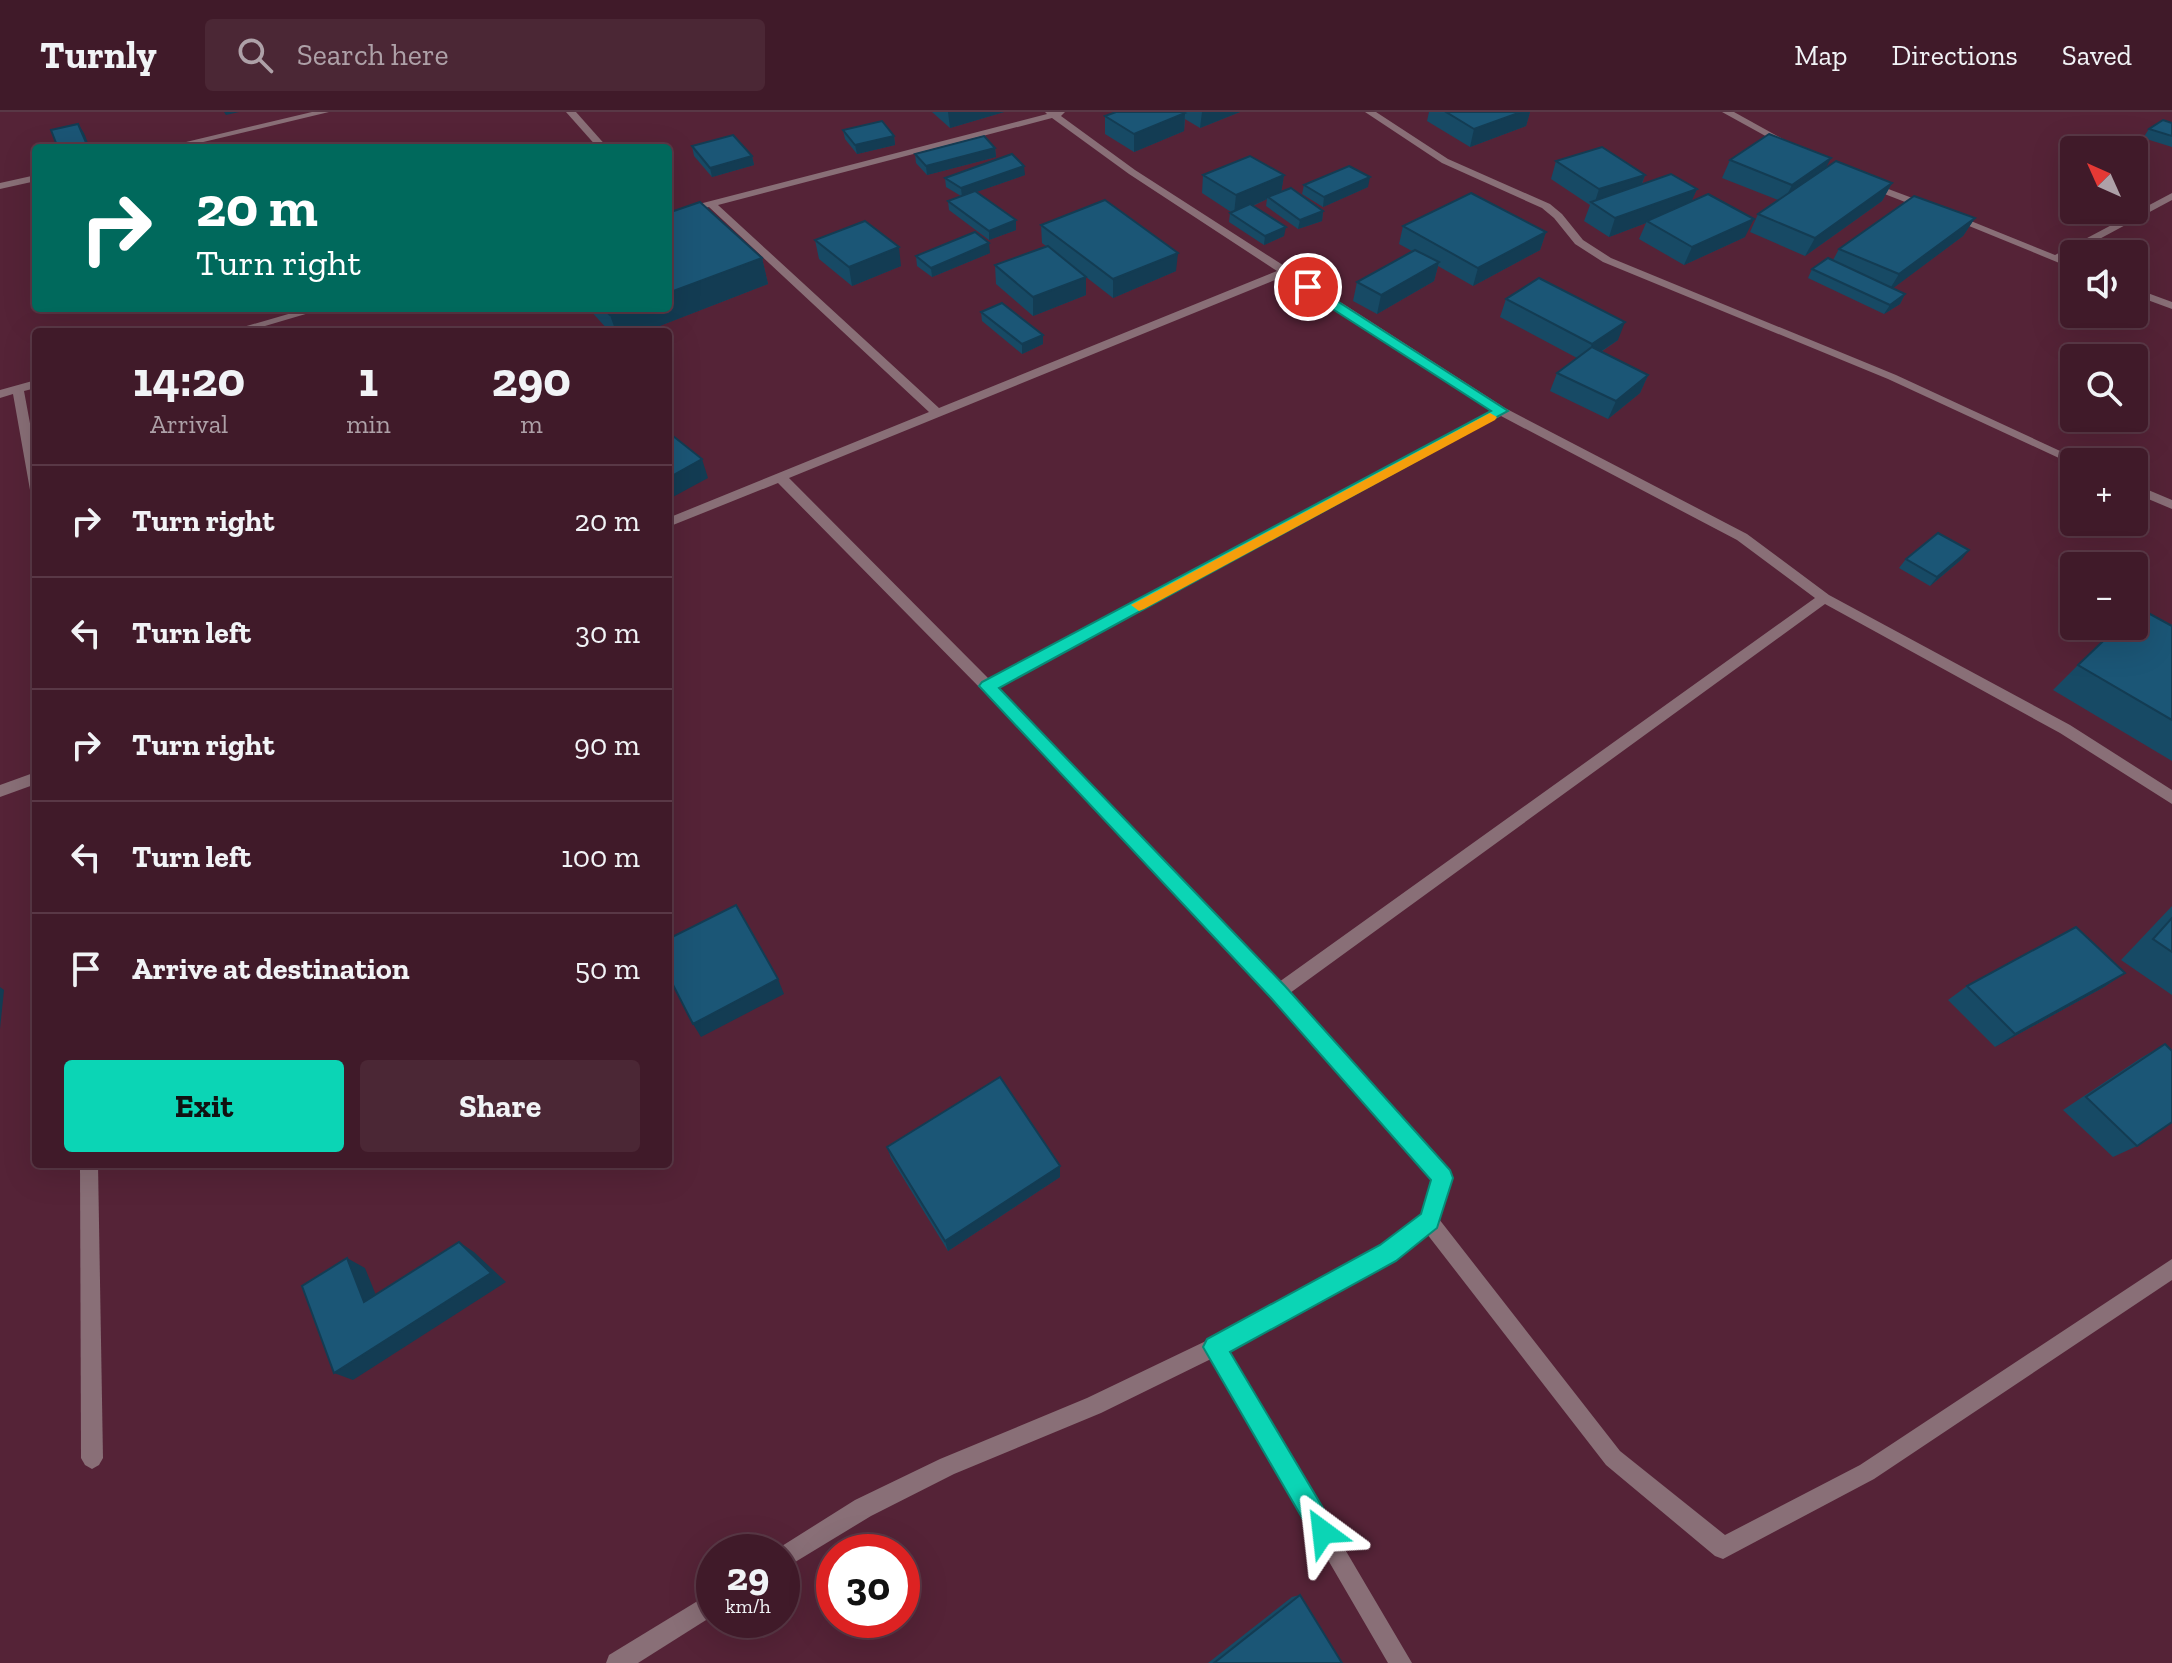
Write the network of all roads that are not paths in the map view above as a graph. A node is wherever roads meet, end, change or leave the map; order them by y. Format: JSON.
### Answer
{"nodes":[{"id":1,"x":324,"y":112,"type":"edge"},
{"id":2,"x":571,"y":112,"type":"edge"},
{"id":3,"x":1370,"y":112,"type":"edge"},
{"id":4,"x":1727,"y":112,"type":"edge"},
{"id":5,"x":1057,"y":113,"type":"edge"},
{"id":6,"x":184,"y":144,"type":"edge"},
{"id":7,"x":599,"y":144,"type":"edge"},
{"id":8,"x":1793,"y":147,"type":"edge"},
{"id":9,"x":32,"y":179,"type":"edge"},
{"id":10,"x":1860,"y":181,"type":"edge"},
{"id":11,"x":0,"y":186,"type":"edge"},
{"id":12,"x":2172,"y":196,"type":"edge"},
{"id":13,"x":711,"y":204,"type":"junction"},
{"id":14,"x":672,"y":214,"type":"edge"},
{"id":15,"x":2056,"y":258,"type":"junction"},
{"id":16,"x":2060,"y":260,"type":"edge"},
{"id":17,"x":1284,"y":272,"type":"junction"},
{"id":18,"x":2148,"y":297,"type":"edge"},
{"id":19,"x":2172,"y":306,"type":"edge"},
{"id":20,"x":306,"y":312,"type":"edge"},
{"id":21,"x":247,"y":328,"type":"edge"},
{"id":22,"x":32,"y":385,"type":"edge"},
{"id":23,"x":18,"y":389,"type":"junction"},
{"id":24,"x":0,"y":394,"type":"edge"},
{"id":25,"x":1501,"y":411,"type":"junction"},
{"id":26,"x":937,"y":413,"type":"junction"},
{"id":27,"x":2060,"y":454,"type":"edge"},
{"id":28,"x":32,"y":468,"type":"edge"},
{"id":29,"x":780,"y":477,"type":"junction"},
{"id":30,"x":2148,"y":494,"type":"edge"},
{"id":31,"x":2172,"y":505,"type":"edge"},
{"id":32,"x":672,"y":521,"type":"edge"},
{"id":33,"x":1824,"y":598,"type":"junction"},
{"id":34,"x":987,"y":686,"type":"junction"},
{"id":35,"x":32,"y":779,"type":"edge"},
{"id":36,"x":0,"y":791,"type":"edge"},
{"id":37,"x":2172,"y":798,"type":"edge"},
{"id":38,"x":1278,"y":992,"type":"junction"},
{"id":39,"x":89,"y":1168,"type":"edge"},
{"id":40,"x":1429,"y":1221,"type":"junction"},
{"id":41,"x":2172,"y":1269,"type":"edge"},
{"id":42,"x":1215,"y":1347,"type":"junction"},
{"id":43,"x":92,"y":1458,"type":"dead end"},
{"id":44,"x":800,"y":1548,"type":"edge"},
{"id":45,"x":696,"y":1613,"type":"edge"},
{"id":46,"x":617,"y":1663,"type":"edge"},
{"id":47,"x":1401,"y":1663,"type":"edge"}],
"edges":[{"from":1,"to":6,"type":"street"},
{"from":2,"to":7,"type":"street"},
{"from":3,"to":27,"type":"street"},
{"from":4,"to":8,"type":"street"},
{"from":5,"to":13,"type":"street"},
{"from":5,"to":17,"type":"street"},
{"from":9,"to":11,"type":"street"},
{"from":10,"to":15,"type":"street"},
{"from":12,"to":15,"type":"street"},
{"from":13,"to":14,"type":"street"},
{"from":13,"to":26,"type":"street"},
{"from":15,"to":16,"type":"street"},
{"from":17,"to":25,"type":"street"},
{"from":17,"to":26,"type":"street"},
{"from":18,"to":19,"type":"street"},
{"from":20,"to":21,"type":"street"},
{"from":22,"to":23,"type":"street"},
{"from":23,"to":24,"type":"street"},
{"from":23,"to":28,"type":"street"},
{"from":25,"to":33,"type":"street"},
{"from":25,"to":34,"type":"street"},
{"from":26,"to":29,"type":"street"},
{"from":29,"to":32,"type":"street"},
{"from":29,"to":34,"type":"street"},
{"from":30,"to":31,"type":"street"},
{"from":33,"to":37,"type":"street"},
{"from":33,"to":38,"type":"street"},
{"from":34,"to":38,"type":"street"},
{"from":35,"to":36,"type":"street"},
{"from":38,"to":40,"type":"street"},
{"from":39,"to":43,"type":"street"},
{"from":40,"to":41,"type":"street"},
{"from":40,"to":42,"type":"street"},
{"from":42,"to":44,"type":"street"},
{"from":42,"to":47,"type":"street"},
{"from":45,"to":46,"type":"street"}]}
